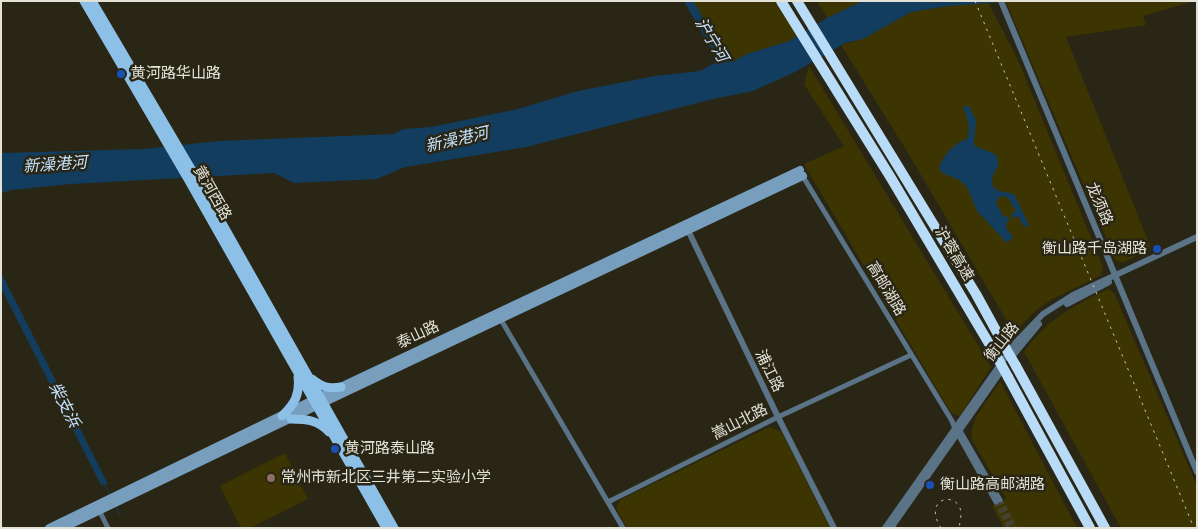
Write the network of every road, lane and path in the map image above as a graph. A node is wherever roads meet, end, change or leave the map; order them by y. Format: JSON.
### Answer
{"nodes":[{"id":1,"x":79,"y":1,"type":"edge"},
{"id":2,"x":84,"y":1,"type":"edge"},
{"id":3,"x":92,"y":1,"type":"edge"},
{"id":4,"x":100,"y":1,"type":"edge"},
{"id":5,"x":781,"y":1,"type":"edge"},
{"id":6,"x":797,"y":1,"type":"edge"},
{"id":7,"x":1001,"y":1,"type":"edge"},
{"id":8,"x":94,"y":18,"type":"junction"},
{"id":9,"x":112,"y":36,"type":"junction"},
{"id":10,"x":171,"y":142,"type":"junction"},
{"id":11,"x":801,"y":173,"type":"joint"},
{"id":12,"x":687,"y":227,"type":"junction"},
{"id":13,"x":1197,"y":237,"type":"edge"},
{"id":14,"x":1197,"y":242,"type":"edge"},
{"id":15,"x":1115,"y":277,"type":"junction"},
{"id":16,"x":499,"y":316,"type":"junction"},
{"id":17,"x":911,"y":356,"type":"junction"},
{"id":18,"x":301,"y":372,"type":"junction"},
{"id":19,"x":341,"y":387,"type":"junction"},
{"id":20,"x":318,"y":401,"type":"junction"},
{"id":21,"x":282,"y":416,"type":"junction"},
{"id":22,"x":778,"y":417,"type":"junction"},
{"id":23,"x":291,"y":419,"type":"junction"},
{"id":24,"x":956,"y":428,"type":"junction"},
{"id":25,"x":335,"y":438,"type":"junction"},
{"id":26,"x":1197,"y":472,"type":"edge"},
{"id":27,"x":128,"y":493,"type":"junction"},
{"id":28,"x":998,"y":501,"type":"tunnel mouth"},
{"id":29,"x":608,"y":502,"type":"junction"},
{"id":30,"x":99,"y":507,"type":"junction"},
{"id":31,"x":49,"y":528,"type":"edge"},
{"id":32,"x":63,"y":528,"type":"edge"},
{"id":33,"x":108,"y":528,"type":"edge"},
{"id":34,"x":386,"y":528,"type":"edge"},
{"id":35,"x":394,"y":528,"type":"edge"},
{"id":36,"x":622,"y":528,"type":"edge"},
{"id":37,"x":834,"y":528,"type":"edge"},
{"id":38,"x":885,"y":528,"type":"edge"},
{"id":39,"x":891,"y":528,"type":"edge"},
{"id":40,"x":1090,"y":528,"type":"edge"},
{"id":41,"x":1105,"y":528,"type":"edge"}],
"edges":[{"from":1,"to":8,"type":"main road"},
{"from":2,"to":8,"type":"main road","name":"黄河西路"},
{"from":3,"to":9,"type":"main road","name":"黄河西路"},
{"from":4,"to":9,"type":"main road"},
{"from":5,"to":40,"type":"highway","name":"沪蓉高速","bridge":true},
{"from":6,"to":41,"type":"highway","name":"沪蓉高速","bridge":true},
{"from":7,"to":15,"type":"street","name":"龙须路"},
{"from":8,"to":10,"type":"main road","name":"黄河西路"},
{"from":9,"to":10,"type":"main road","name":"黄河西路"},
{"from":10,"to":18,"type":"main road","name":"黄河西路"},
{"from":11,"to":12,"type":"main road","name":"泰山路"},
{"from":11,"to":17,"type":"street","name":"高邮湖路"},
{"from":12,"to":16,"type":"main road","name":"泰山路"},
{"from":12,"to":22,"type":"street","name":"浦江路"},
{"from":13,"to":15,"type":"street","name":"衡山路"},
{"from":14,"to":15,"type":"street","name":"衡山路"},
{"from":15,"to":24,"type":"street","name":"衡山路"},
{"from":15,"to":26,"type":"street","name":"龙须路"},
{"from":16,"to":19,"type":"main road","name":"泰山路"},
{"from":16,"to":20,"type":"main road","name":"泰山路"},
{"from":16,"to":29,"type":"street"},
{"from":17,"to":22,"type":"street","name":"嵩山北路"},
{"from":17,"to":24,"type":"street","name":"高邮湖路"},
{"from":18,"to":19,"type":"main road"},
{"from":18,"to":20,"type":"main road","name":"黄河西路"},
{"from":18,"to":21,"type":"main road"},
{"from":19,"to":20,"type":"main road","name":"泰山路"},
{"from":20,"to":21,"type":"main road","name":"泰山路"},
{"from":20,"to":23,"type":"main road","name":"泰山路"},
{"from":20,"to":25,"type":"main road"},
{"from":20,"to":35,"type":"main road"},
{"from":21,"to":27,"type":"main road","name":"泰山路"},
{"from":22,"to":29,"type":"street","name":"嵩山北路"},
{"from":22,"to":37,"type":"street","name":"浦江路"},
{"from":23,"to":25,"type":"main road"},
{"from":23,"to":27,"type":"main road","name":"泰山路"},
{"from":24,"to":28,"type":"street","name":"高邮湖路"},
{"from":24,"to":38,"type":"street","name":"衡山路"},
{"from":24,"to":39,"type":"street","name":"衡山路"},
{"from":25,"to":34,"type":"main road"},
{"from":27,"to":30,"type":"main road","name":"泰山路"},
{"from":29,"to":36,"type":"street"},
{"from":30,"to":31,"type":"main road","name":"泰山路"},
{"from":30,"to":32,"type":"main road","name":"泰山路"},
{"from":30,"to":33,"type":"street"}]}
